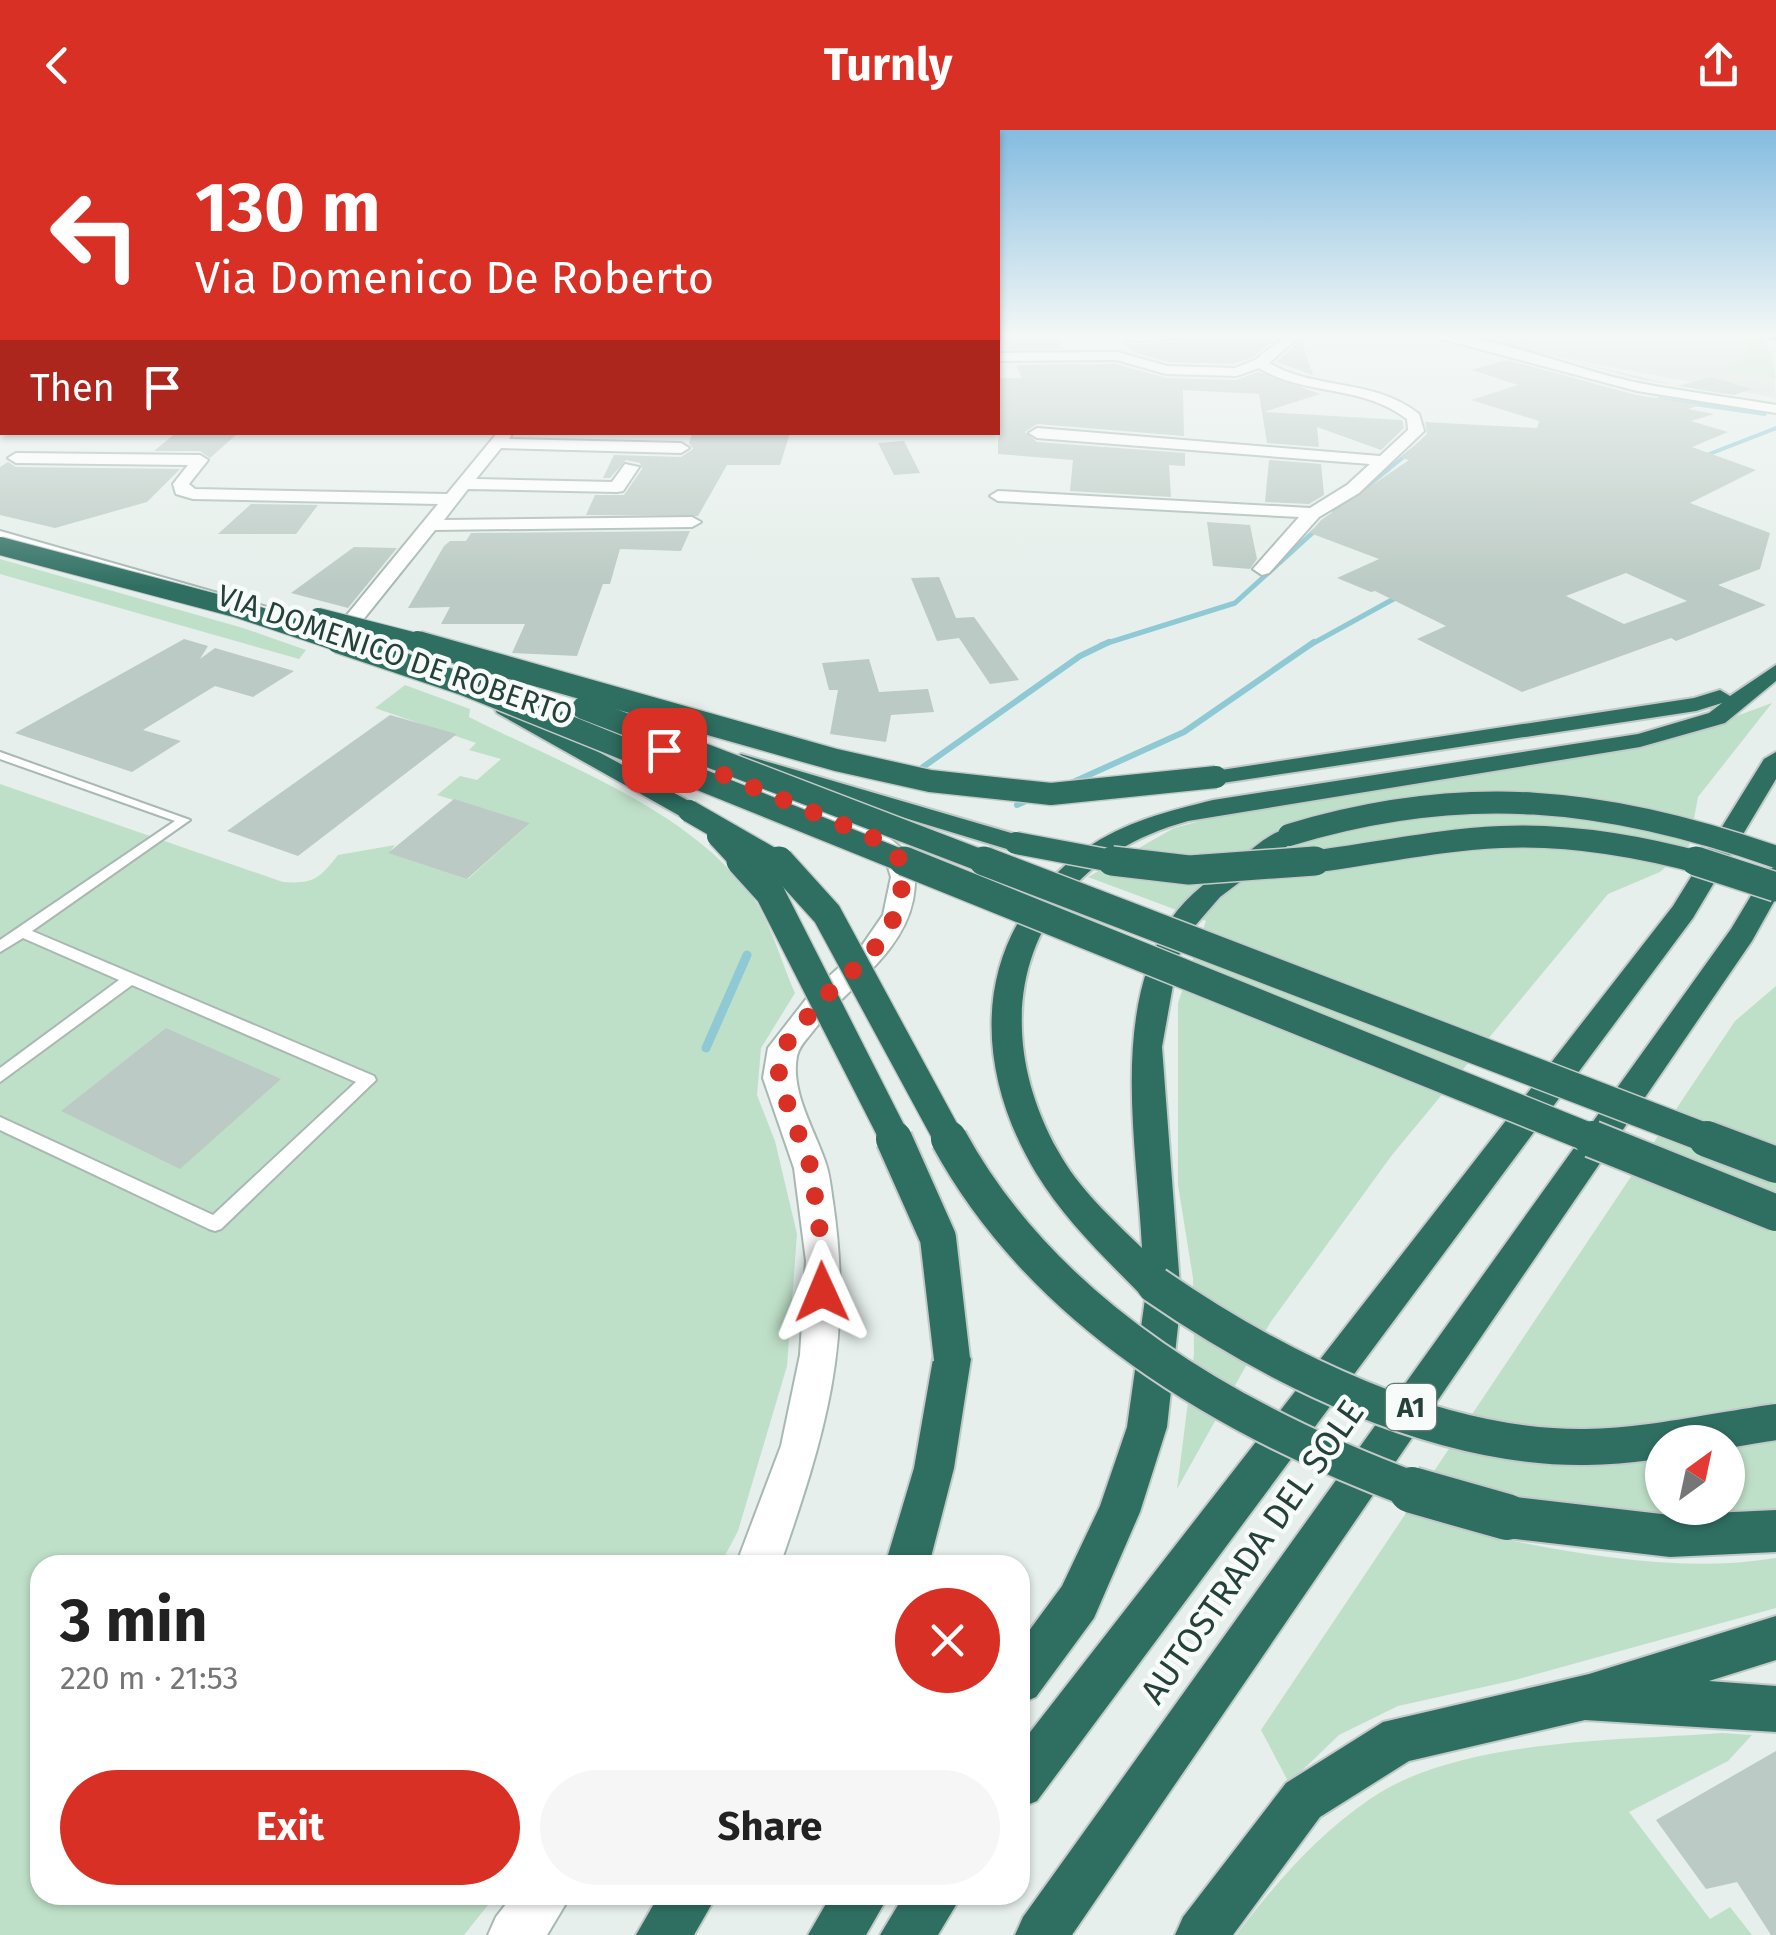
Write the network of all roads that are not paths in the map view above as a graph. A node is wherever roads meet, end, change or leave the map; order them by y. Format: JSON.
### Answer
{"nodes":[{"id":1,"x":1414,"y":418,"type":"edge"},
{"id":2,"x":1037,"y":433,"type":"dead end"},
{"id":3,"x":502,"y":438,"type":"edge"},
{"id":4,"x":680,"y":448,"type":"dead end"},
{"id":5,"x":16,"y":458,"type":"dead end"},
{"id":6,"x":1386,"y":461,"type":"junction"},
{"id":7,"x":631,"y":467,"type":"dead end"},
{"id":8,"x":458,"y":491,"type":"junction"},
{"id":9,"x":998,"y":496,"type":"dead end"},
{"id":10,"x":1314,"y":513,"type":"junction"},
{"id":11,"x":692,"y":522,"type":"dead end"},
{"id":12,"x":430,"y":525,"type":"junction"},
{"id":13,"x":0,"y":526,"type":"edge"},
{"id":14,"x":0,"y":536,"type":"edge"},
{"id":15,"x":0,"y":546,"type":"edge"},
{"id":16,"x":1262,"y":568,"type":"dead end"},
{"id":17,"x":314,"y":616,"type":"junction"},
{"id":18,"x":342,"y":634,"type":"junction"},
{"id":19,"x":1771,"y":677,"type":"edge"},
{"id":20,"x":464,"y":684,"type":"junction"},
{"id":21,"x":681,"y":744,"type":"junction"},
{"id":22,"x":0,"y":755,"type":"edge"},
{"id":23,"x":1776,"y":760,"type":"edge"},
{"id":24,"x":689,"y":811,"type":"junction"},
{"id":25,"x":1776,"y":857,"type":"edge"},
{"id":26,"x":1776,"y":875,"type":"edge"},
{"id":27,"x":1776,"y":887,"type":"edge"},
{"id":28,"x":21,"y":932,"type":"junction"},
{"id":29,"x":0,"y":946,"type":"edge"},
{"id":30,"x":130,"y":979,"type":"junction"},
{"id":31,"x":0,"y":1076,"type":"edge"},
{"id":32,"x":0,"y":1122,"type":"edge"},
{"id":33,"x":1776,"y":1165,"type":"edge"},
{"id":34,"x":1776,"y":1213,"type":"edge"},
{"id":35,"x":1776,"y":1422,"type":"edge"},
{"id":36,"x":1776,"y":1531,"type":"edge"},
{"id":37,"x":762,"y":1555,"type":"edge"},
{"id":38,"x":910,"y":1555,"type":"edge"},
{"id":39,"x":1776,"y":1638,"type":"edge"},
{"id":40,"x":1030,"y":1667,"type":"edge"},
{"id":41,"x":1585,"y":1697,"type":"junction"},
{"id":42,"x":1776,"y":1709,"type":"edge"},
{"id":43,"x":1030,"y":1771,"type":"edge"},
{"id":44,"x":538,"y":1905,"type":"edge"},
{"id":45,"x":684,"y":1905,"type":"edge"},
{"id":46,"x":856,"y":1905,"type":"edge"},
{"id":47,"x":928,"y":1905,"type":"edge"},
{"id":48,"x":514,"y":1935,"type":"edge"},
{"id":49,"x":662,"y":1935,"type":"edge"},
{"id":50,"x":834,"y":1935,"type":"edge"},
{"id":51,"x":906,"y":1935,"type":"edge"},
{"id":52,"x":1041,"y":1935,"type":"edge"},
{"id":53,"x":1201,"y":1935,"type":"edge"}],
"edges":[{"from":1,"to":6,"type":"street"},
{"from":2,"to":6,"type":"street"},
{"from":3,"to":4,"type":"street"},
{"from":3,"to":8,"type":"street"},
{"from":5,"to":8,"type":"street"},
{"from":6,"to":10,"type":"street"},
{"from":7,"to":8,"type":"street"},
{"from":8,"to":12,"type":"street"},
{"from":9,"to":10,"type":"street"},
{"from":10,"to":16,"type":"street"},
{"from":11,"to":12,"type":"street"},
{"from":12,"to":18,"type":"street"},
{"from":13,"to":17,"type":"highway"},
{"from":14,"to":18,"type":"street","name":"VIA DOMENICO DE ROBERTO"},
{"from":15,"to":20,"type":"highway","bridge":true},
{"from":17,"to":19,"type":"highway","bridge":true},
{"from":17,"to":21,"type":"highway","bridge":true},
{"from":18,"to":37,"type":"street","name":"VIA DOMENICO DE ROBERTO"},
{"from":19,"to":35,"type":"highway","bridge":true},
{"from":20,"to":24,"type":"highway","bridge":true},
{"from":20,"to":34,"type":"highway","bridge":true},
{"from":21,"to":27,"type":"highway","bridge":true},
{"from":21,"to":33,"type":"highway","bridge":true},
{"from":22,"to":28,"type":"lane"},
{"from":23,"to":43,"type":"highway","name":"AUTOSTRADA DEL SOLE"},
{"from":24,"to":36,"type":"highway","bridge":true},
{"from":24,"to":38,"type":"highway","bridge":true},
{"from":25,"to":40,"type":"highway","bridge":true},
{"from":26,"to":52,"type":"highway","name":"AUTOSTRADA DEL SOLE","number":"A1"},
{"from":28,"to":29,"type":"lane"},
{"from":28,"to":30,"type":"lane"},
{"from":30,"to":31,"type":"lane"},
{"from":30,"to":32,"type":"lane"},
{"from":39,"to":41,"type":"highway"},
{"from":41,"to":42,"type":"highway"},
{"from":41,"to":53,"type":"highway"},
{"from":44,"to":48,"type":"street"},
{"from":45,"to":49,"type":"highway"},
{"from":46,"to":50,"type":"highway"},
{"from":47,"to":51,"type":"highway"}]}
